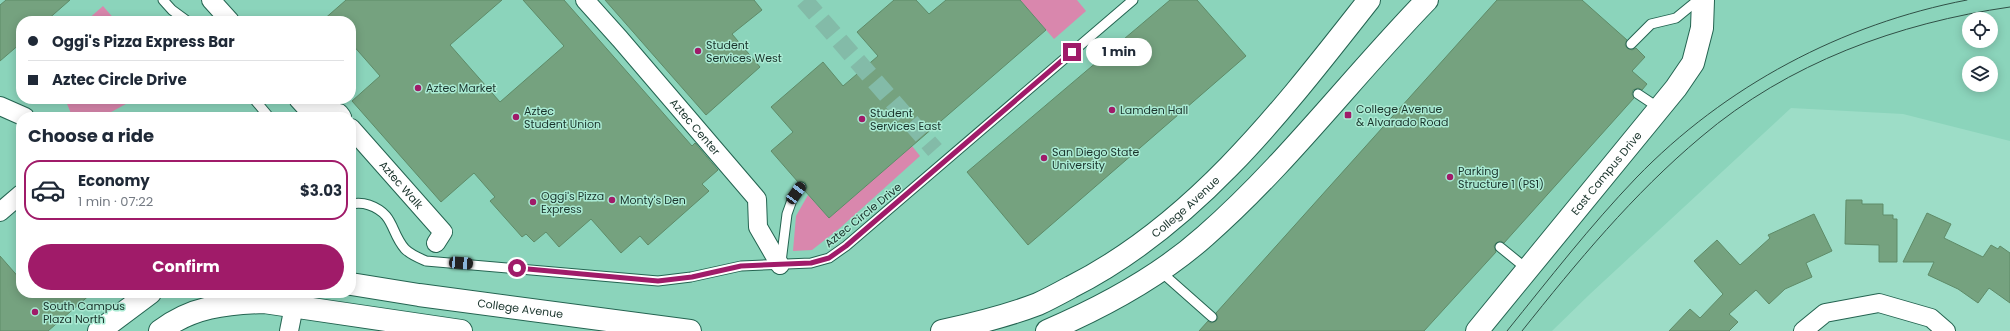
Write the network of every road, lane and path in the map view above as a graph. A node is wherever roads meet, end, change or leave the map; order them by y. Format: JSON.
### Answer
{"nodes":[{"id":1,"x":163,"y":0,"type":"edge"},
{"id":2,"x":211,"y":0,"type":"edge"},
{"id":3,"x":1133,"y":0,"type":"edge"},
{"id":4,"x":1369,"y":0,"type":"edge"},
{"id":5,"x":1427,"y":0,"type":"edge"},
{"id":6,"x":1698,"y":0,"type":"edge"},
{"id":7,"x":1703,"y":0,"type":"edge"},
{"id":8,"x":588,"y":2,"type":"edge"},
{"id":9,"x":180,"y":16,"type":"edge"},
{"id":10,"x":225,"y":16,"type":"edge"},
{"id":11,"x":1631,"y":44,"type":"dead end"},
{"id":12,"x":1638,"y":94,"type":"dead end"},
{"id":13,"x":258,"y":104,"type":"edge"},
{"id":14,"x":303,"y":104,"type":"edge"},
{"id":15,"x":0,"y":106,"type":"edge"},
{"id":16,"x":1659,"y":108,"type":"junction"},
{"id":17,"x":265,"y":112,"type":"edge"},
{"id":18,"x":324,"y":112,"type":"edge"},
{"id":19,"x":16,"y":113,"type":"edge"},
{"id":20,"x":356,"y":134,"type":"edge"},
{"id":21,"x":801,"y":187,"type":"dead end"},
{"id":22,"x":16,"y":198,"type":"edge"},
{"id":23,"x":356,"y":204,"type":"edge"},
{"id":24,"x":0,"y":212,"type":"edge"},
{"id":25,"x":436,"y":243,"type":"dead end"},
{"id":26,"x":1500,"y":247,"type":"dead end"},
{"id":27,"x":780,"y":265,"type":"junction"},
{"id":28,"x":1528,"y":270,"type":"junction"},
{"id":29,"x":1160,"y":271,"type":"junction"},
{"id":30,"x":356,"y":285,"type":"edge"},
{"id":31,"x":143,"y":298,"type":"edge"},
{"id":32,"x":294,"y":306,"type":"junction"},
{"id":33,"x":1212,"y":317,"type":"dead end"},
{"id":34,"x":99,"y":331,"type":"edge"},
{"id":35,"x":160,"y":331,"type":"edge"},
{"id":36,"x":289,"y":331,"type":"edge"},
{"id":37,"x":461,"y":331,"type":"edge"},
{"id":38,"x":690,"y":331,"type":"edge"},
{"id":39,"x":942,"y":331,"type":"edge"},
{"id":40,"x":1047,"y":331,"type":"edge"},
{"id":41,"x":1477,"y":331,"type":"edge"},
{"id":42,"x":1803,"y":331,"type":"edge"},
{"id":43,"x":1946,"y":331,"type":"edge"}],
"edges":[{"from":1,"to":9,"type":"lane"},
{"from":2,"to":10,"type":"street"},
{"from":3,"to":27,"type":"lane","name":"Aztec Circle Drive"},
{"from":4,"to":39,"type":"main road","name":"College Avenue"},
{"from":5,"to":29,"type":"main road"},
{"from":6,"to":11,"type":"lane"},
{"from":7,"to":16,"type":"main road","name":"East Campus Drive"},
{"from":8,"to":27,"type":"street","name":"Aztec Center"},
{"from":12,"to":16,"type":"lane"},
{"from":13,"to":17,"type":"lane"},
{"from":14,"to":18,"type":"street"},
{"from":15,"to":19,"type":"street"},
{"from":16,"to":28,"type":"main road","name":"East Campus Drive"},
{"from":20,"to":25,"type":"street","name":"Aztec Walk"},
{"from":21,"to":27,"type":"lane"},
{"from":22,"to":24,"type":"street"},
{"from":23,"to":27,"type":"lane","name":"Aztec Circle Drive"},
{"from":26,"to":28,"type":"lane"},
{"from":28,"to":41,"type":"main road","name":"East Campus Drive"},
{"from":29,"to":33,"type":"lane"},
{"from":29,"to":40,"type":"main road"},
{"from":30,"to":38,"type":"main road","name":"College Avenue"},
{"from":31,"to":34,"type":"main road"},
{"from":32,"to":35,"type":"main road"},
{"from":32,"to":36,"type":"street"},
{"from":32,"to":37,"type":"main road"},
{"from":42,"to":43,"type":"street"}]}
